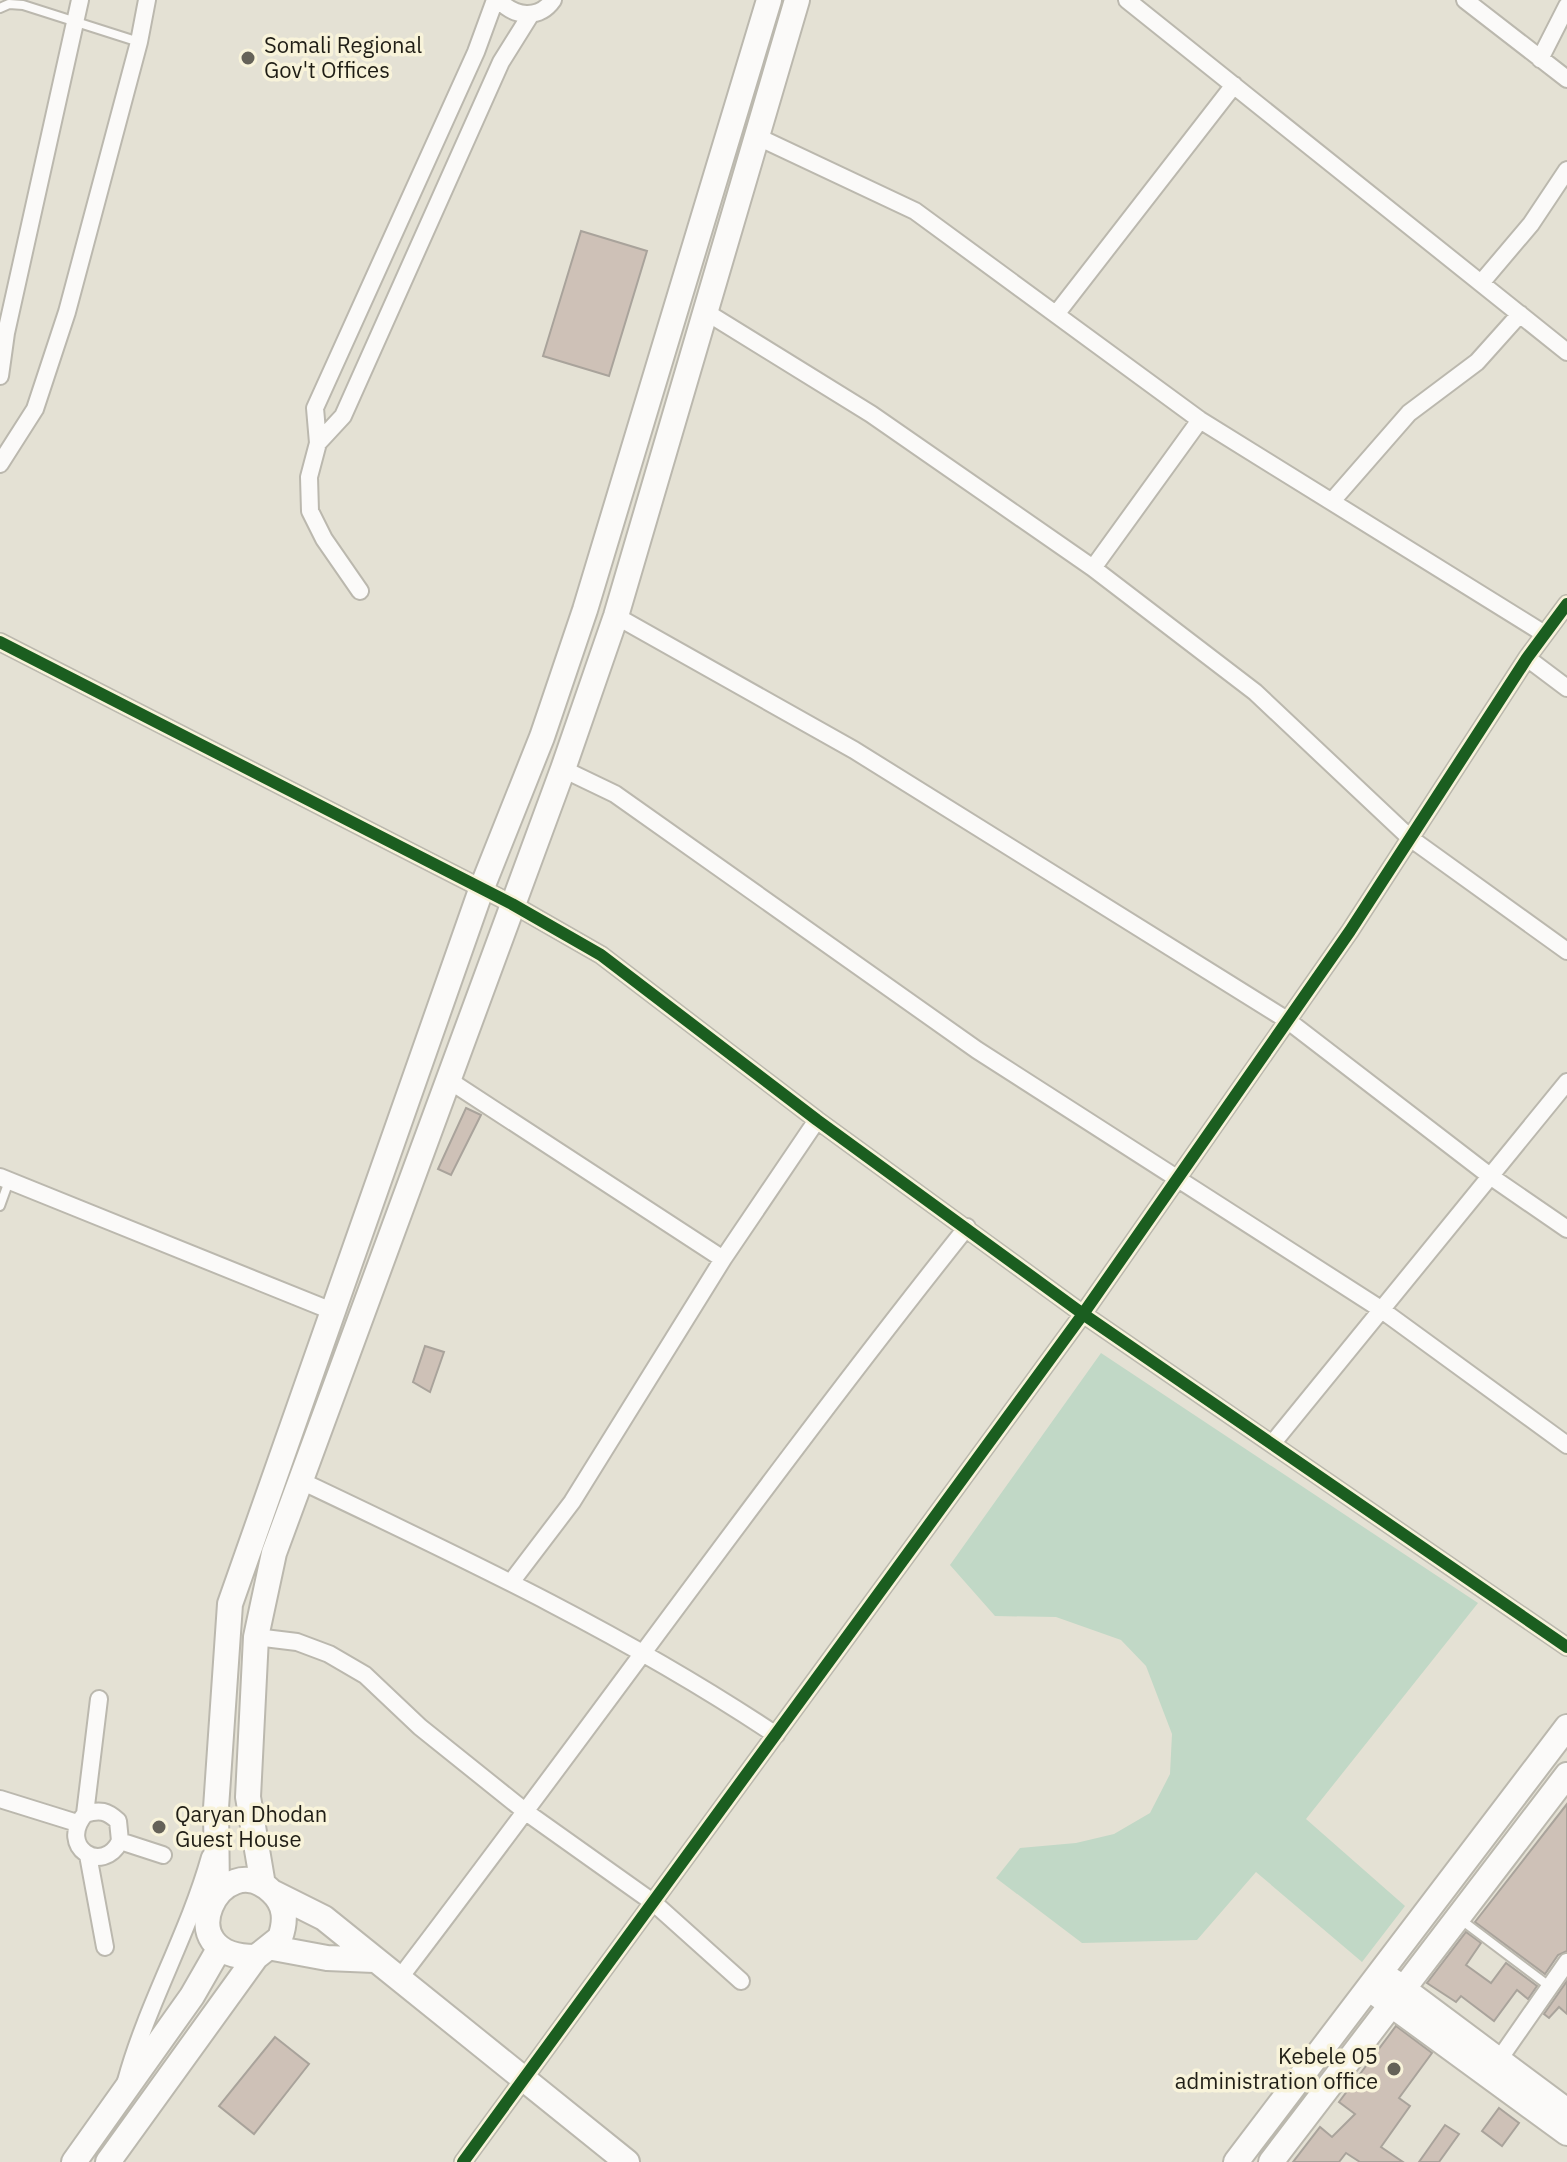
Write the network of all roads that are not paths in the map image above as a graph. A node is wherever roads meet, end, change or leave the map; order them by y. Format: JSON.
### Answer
{"nodes":[{"id":1,"x":80,"y":0,"type":"edge"},
{"id":2,"x":147,"y":0,"type":"edge"},
{"id":3,"x":497,"y":0,"type":"edge"},
{"id":4,"x":553,"y":0,"type":"edge"},
{"id":5,"x":769,"y":0,"type":"edge"},
{"id":6,"x":797,"y":0,"type":"edge"},
{"id":7,"x":1127,"y":0,"type":"edge"},
{"id":8,"x":1465,"y":0,"type":"edge"},
{"id":9,"x":1567,"y":6,"type":"edge"},
{"id":10,"x":0,"y":8,"type":"edge"},
{"id":11,"x":531,"y":14,"type":"junction"},
{"id":12,"x":73,"y":20,"type":"junction"},
{"id":13,"x":139,"y":42,"type":"junction"},
{"id":14,"x":1540,"y":59,"type":"junction"},
{"id":15,"x":1567,"y":79,"type":"edge"},
{"id":16,"x":1234,"y":85,"type":"junction"},
{"id":17,"x":756,"y":136,"type":"junction"},
{"id":18,"x":1567,"y":170,"type":"edge"},
{"id":19,"x":1481,"y":283,"type":"junction"},
{"id":20,"x":706,"y":312,"type":"junction"},
{"id":21,"x":1057,"y":313,"type":"junction"},
{"id":22,"x":1520,"y":314,"type":"junction"},
{"id":23,"x":3,"y":332,"type":"edge"},
{"id":24,"x":1567,"y":352,"type":"edge"},
{"id":25,"x":0,"y":376,"type":"edge"},
{"id":26,"x":1200,"y":420,"type":"junction"},
{"id":27,"x":318,"y":443,"type":"junction"},
{"id":28,"x":0,"y":464,"type":"edge"},
{"id":29,"x":1333,"y":500,"type":"junction"},
{"id":30,"x":1093,"y":568,"type":"junction"},
{"id":31,"x":360,"y":591,"type":"dead end"},
{"id":32,"x":1567,"y":604,"type":"edge"},
{"id":33,"x":616,"y":616,"type":"junction"},
{"id":34,"x":1543,"y":633,"type":"junction"},
{"id":35,"x":0,"y":642,"type":"edge"},
{"id":36,"x":1527,"y":658,"type":"junction"},
{"id":37,"x":1567,"y":688,"type":"edge"},
{"id":38,"x":563,"y":769,"type":"junction"},
{"id":39,"x":1410,"y":838,"type":"junction"},
{"id":40,"x":481,"y":890,"type":"junction"},
{"id":41,"x":512,"y":904,"type":"junction"},
{"id":42,"x":1567,"y":951,"type":"edge"},
{"id":43,"x":1287,"y":1020,"type":"junction"},
{"id":44,"x":447,"y":1079,"type":"junction"},
{"id":45,"x":1567,"y":1082,"type":"edge"},
{"id":46,"x":817,"y":1120,"type":"junction"},
{"id":47,"x":1490,"y":1176,"type":"junction"},
{"id":48,"x":4,"y":1179,"type":"edge"},
{"id":49,"x":1176,"y":1180,"type":"junction"},
{"id":50,"x":0,"y":1206,"type":"edge"},
{"id":51,"x":967,"y":1227,"type":"junction"},
{"id":52,"x":1567,"y":1229,"type":"edge"},
{"id":53,"x":723,"y":1259,"type":"junction"},
{"id":54,"x":1379,"y":1308,"type":"junction"},
{"id":55,"x":332,"y":1311,"type":"junction"},
{"id":56,"x":1083,"y":1314,"type":"junction"},
{"id":57,"x":1272,"y":1444,"type":"junction"},
{"id":58,"x":1567,"y":1445,"type":"edge"},
{"id":59,"x":299,"y":1480,"type":"junction"},
{"id":60,"x":512,"y":1581,"type":"junction"},
{"id":61,"x":256,"y":1637,"type":"junction"},
{"id":62,"x":1567,"y":1647,"type":"edge"},
{"id":63,"x":644,"y":1652,"type":"junction"},
{"id":64,"x":99,"y":1699,"type":"dead end"},
{"id":65,"x":1567,"y":1727,"type":"edge"},
{"id":66,"x":776,"y":1735,"type":"junction"},
{"id":67,"x":1567,"y":1775,"type":"edge"},
{"id":68,"x":0,"y":1799,"type":"edge"},
{"id":69,"x":526,"y":1812,"type":"junction"},
{"id":70,"x":81,"y":1819,"type":"junction"},
{"id":71,"x":216,"y":1836,"type":"junction"},
{"id":72,"x":120,"y":1841,"type":"junction"},
{"id":73,"x":88,"y":1855,"type":"junction"},
{"id":74,"x":163,"y":1855,"type":"dead end"},
{"id":75,"x":268,"y":1889,"type":"junction"},
{"id":76,"x":217,"y":1893,"type":"junction"},
{"id":77,"x":654,"y":1903,"type":"junction"},
{"id":78,"x":1458,"y":1917,"type":"junction"},
{"id":79,"x":105,"y":1947,"type":"dead end"},
{"id":80,"x":219,"y":1949,"type":"junction"},
{"id":81,"x":265,"y":1952,"type":"junction"},
{"id":82,"x":374,"y":1960,"type":"junction"},
{"id":83,"x":1567,"y":1962,"type":"edge"},
{"id":84,"x":399,"y":1979,"type":"junction"},
{"id":85,"x":741,"y":1981,"type":"dead end"},
{"id":86,"x":1376,"y":1981,"type":"junction"},
{"id":87,"x":1549,"y":1986,"type":"junction"},
{"id":88,"x":1397,"y":1997,"type":"junction"},
{"id":89,"x":1498,"y":2061,"type":"junction"},
{"id":90,"x":524,"y":2082,"type":"junction"},
{"id":91,"x":121,"y":2098,"type":"junction"},
{"id":92,"x":1567,"y":2111,"type":"edge"},
{"id":93,"x":1567,"y":2133,"type":"edge"},
{"id":94,"x":74,"y":2162,"type":"edge"},
{"id":95,"x":108,"y":2162,"type":"edge"},
{"id":96,"x":463,"y":2162,"type":"edge"},
{"id":97,"x":627,"y":2162,"type":"edge"},
{"id":98,"x":1236,"y":2162,"type":"edge"},
{"id":99,"x":1271,"y":2162,"type":"edge"}],
"edges":[{"from":1,"to":12,"type":"street"},
{"from":2,"to":13,"type":"street"},
{"from":3,"to":11,"type":"street"},
{"from":3,"to":27,"type":"street"},
{"from":4,"to":11,"type":"street"},
{"from":5,"to":40,"type":"main road"},
{"from":6,"to":17,"type":"main road"},
{"from":7,"to":16,"type":"street"},
{"from":8,"to":14,"type":"street"},
{"from":9,"to":14,"type":"street"},
{"from":10,"to":12,"type":"lane"},
{"from":11,"to":27,"type":"street"},
{"from":12,"to":13,"type":"lane"},
{"from":12,"to":23,"type":"street"},
{"from":13,"to":28,"type":"street"},
{"from":14,"to":15,"type":"street"},
{"from":16,"to":19,"type":"street"},
{"from":16,"to":21,"type":"street"},
{"from":17,"to":20,"type":"main road"},
{"from":17,"to":21,"type":"street"},
{"from":18,"to":19,"type":"street"},
{"from":19,"to":22,"type":"street"},
{"from":20,"to":30,"type":"street"},
{"from":20,"to":33,"type":"main road"},
{"from":21,"to":26,"type":"street"},
{"from":22,"to":24,"type":"street"},
{"from":22,"to":29,"type":"street"},
{"from":23,"to":25,"type":"street"},
{"from":26,"to":29,"type":"street"},
{"from":26,"to":30,"type":"street"},
{"from":27,"to":31,"type":"street"},
{"from":29,"to":34,"type":"street"},
{"from":30,"to":39,"type":"street"},
{"from":32,"to":34,"type":"street"},
{"from":33,"to":38,"type":"main road"},
{"from":33,"to":43,"type":"street"},
{"from":34,"to":36,"type":"street"},
{"from":35,"to":40,"type":"street"},
{"from":36,"to":37,"type":"street"},
{"from":36,"to":39,"type":"street"},
{"from":38,"to":41,"type":"main road"},
{"from":38,"to":49,"type":"street"},
{"from":39,"to":42,"type":"street"},
{"from":39,"to":43,"type":"street"},
{"from":40,"to":41,"type":"street"},
{"from":40,"to":55,"type":"main road"},
{"from":41,"to":44,"type":"main road"},
{"from":41,"to":46,"type":"street"},
{"from":43,"to":47,"type":"street"},
{"from":43,"to":49,"type":"street"},
{"from":44,"to":53,"type":"street"},
{"from":44,"to":59,"type":"main road"},
{"from":45,"to":47,"type":"street"},
{"from":46,"to":51,"type":"street"},
{"from":46,"to":53,"type":"street"},
{"from":47,"to":52,"type":"street"},
{"from":47,"to":54,"type":"street"},
{"from":48,"to":50,"type":"lane"},
{"from":48,"to":55,"type":"street"},
{"from":49,"to":54,"type":"street"},
{"from":49,"to":56,"type":"street"},
{"from":51,"to":56,"type":"street"},
{"from":51,"to":63,"type":"street"},
{"from":53,"to":60,"type":"street"},
{"from":54,"to":57,"type":"street"},
{"from":54,"to":58,"type":"street"},
{"from":55,"to":71,"type":"main road"},
{"from":56,"to":57,"type":"street"},
{"from":56,"to":66,"type":"street"},
{"from":57,"to":62,"type":"street"},
{"from":59,"to":60,"type":"street"},
{"from":59,"to":61,"type":"main road"},
{"from":60,"to":63,"type":"street"},
{"from":61,"to":69,"type":"street"},
{"from":61,"to":75,"type":"main road"},
{"from":63,"to":66,"type":"street"},
{"from":63,"to":69,"type":"street"},
{"from":64,"to":70,"type":"street"},
{"from":65,"to":86,"type":"main road"},
{"from":66,"to":77,"type":"street"},
{"from":67,"to":78,"type":"main road"},
{"from":68,"to":70,"type":"street"},
{"from":69,"to":77,"type":"street"},
{"from":69,"to":84,"type":"street"},
{"from":70,"to":72,"type":"street"},
{"from":70,"to":73,"type":"street"},
{"from":71,"to":76,"type":"main road"},
{"from":71,"to":91,"type":"street"},
{"from":72,"to":73,"type":"street"},
{"from":72,"to":74,"type":"street"},
{"from":73,"to":79,"type":"street"},
{"from":75,"to":76,"type":"main road"},
{"from":75,"to":81,"type":"main road"},
{"from":75,"to":82,"type":"main road"},
{"from":76,"to":80,"type":"main road"},
{"from":77,"to":85,"type":"street"},
{"from":77,"to":90,"type":"street"},
{"from":78,"to":87,"type":"lane"},
{"from":78,"to":88,"type":"main road"},
{"from":80,"to":81,"type":"main road"},
{"from":80,"to":91,"type":"main road"},
{"from":81,"to":82,"type":"main road"},
{"from":81,"to":95,"type":"main road"},
{"from":82,"to":84,"type":"main road"},
{"from":83,"to":87,"type":"street"},
{"from":84,"to":90,"type":"main road"},
{"from":86,"to":88,"type":"main road"},
{"from":86,"to":98,"type":"main road"},
{"from":87,"to":89,"type":"street"},
{"from":88,"to":89,"type":"main road"},
{"from":88,"to":93,"type":"main road"},
{"from":88,"to":99,"type":"main road"},
{"from":89,"to":92,"type":"main road"},
{"from":90,"to":96,"type":"street"},
{"from":90,"to":97,"type":"main road"},
{"from":91,"to":94,"type":"main road"}]}
